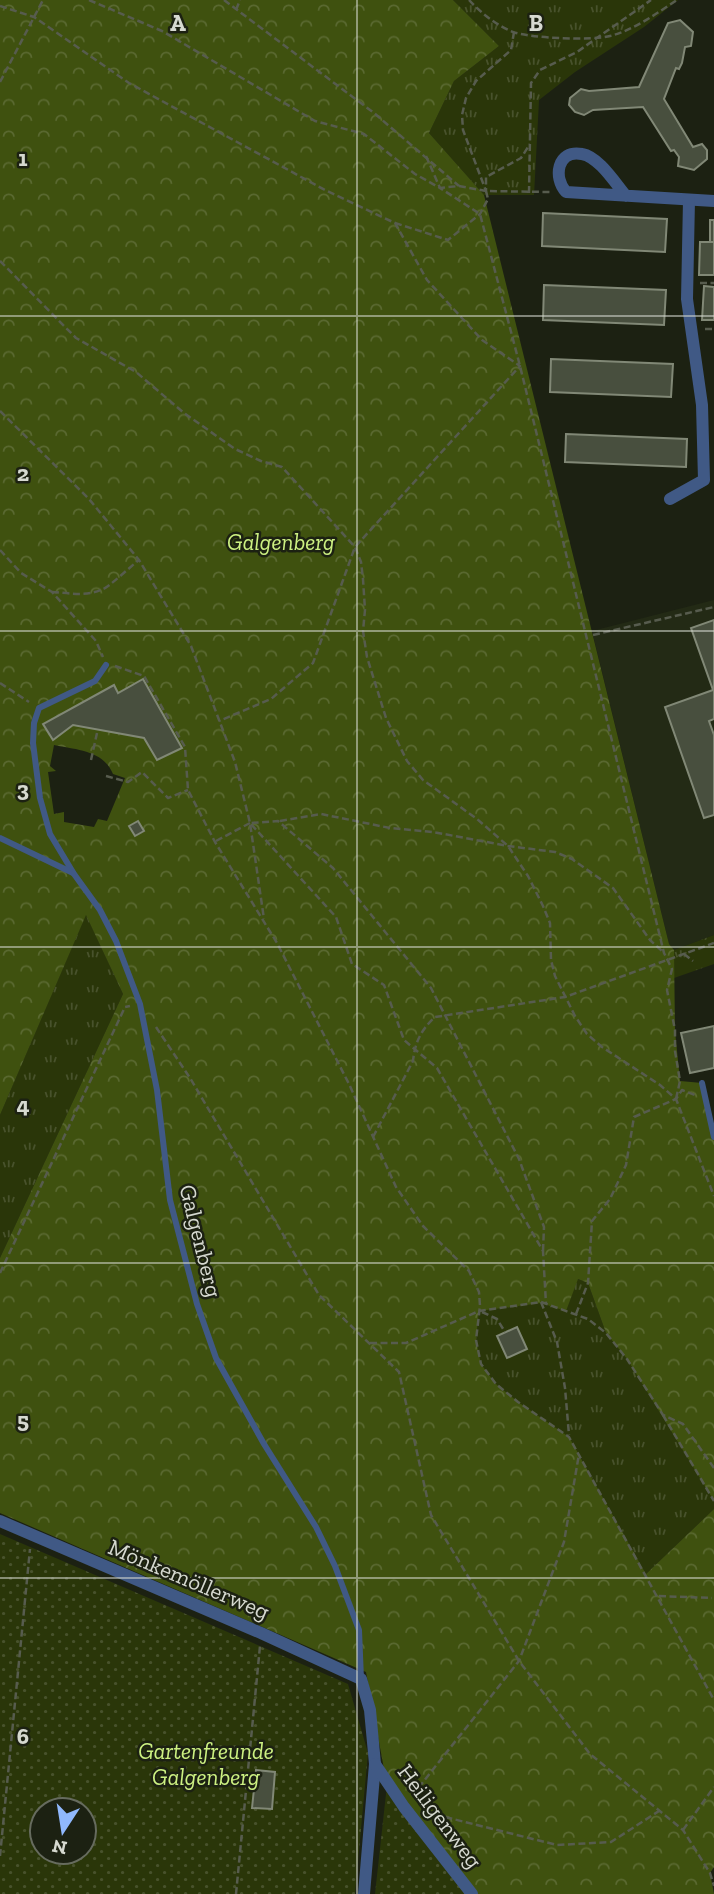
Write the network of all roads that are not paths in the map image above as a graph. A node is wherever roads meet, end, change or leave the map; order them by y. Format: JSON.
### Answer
{"nodes":[{"id":1,"x":626,"y":196,"type":"junction"},
{"id":2,"x":690,"y":200,"type":"junction"},
{"id":3,"x":714,"y":201,"type":"edge"},
{"id":4,"x":708,"y":405,"type":"edge"},
{"id":5,"x":670,"y":499,"type":"dead end"},
{"id":6,"x":106,"y":664,"type":"road end"},
{"id":7,"x":0,"y":838,"type":"edge"},
{"id":8,"x":74,"y":874,"type":"junction"},
{"id":9,"x":702,"y":1083,"type":"road end"},
{"id":10,"x":714,"y":1137,"type":"edge"},
{"id":11,"x":0,"y":1521,"type":"edge"},
{"id":12,"x":361,"y":1679,"type":"junction"},
{"id":13,"x":375,"y":1764,"type":"junction"},
{"id":14,"x":363,"y":1894,"type":"edge"},
{"id":15,"x":472,"y":1894,"type":"edge"}],
"edges":[{"from":1,"to":1,"type":"street"},
{"from":1,"to":2,"type":"street"},
{"from":2,"to":3,"type":"street"},
{"from":2,"to":4,"type":"street"},
{"from":4,"to":5,"type":"street"},
{"from":6,"to":8,"type":"lane"},
{"from":7,"to":8,"type":"lane","name":"Galgenberg"},
{"from":8,"to":12,"type":"lane","name":"Galgenberg"},
{"from":9,"to":10,"type":"lane"},
{"from":11,"to":12,"type":"street","name":"Mönkemöllerweg"},
{"from":12,"to":13,"type":"street"},
{"from":13,"to":14,"type":"street"},
{"from":13,"to":15,"type":"street","name":"Heiligenweg"}]}
